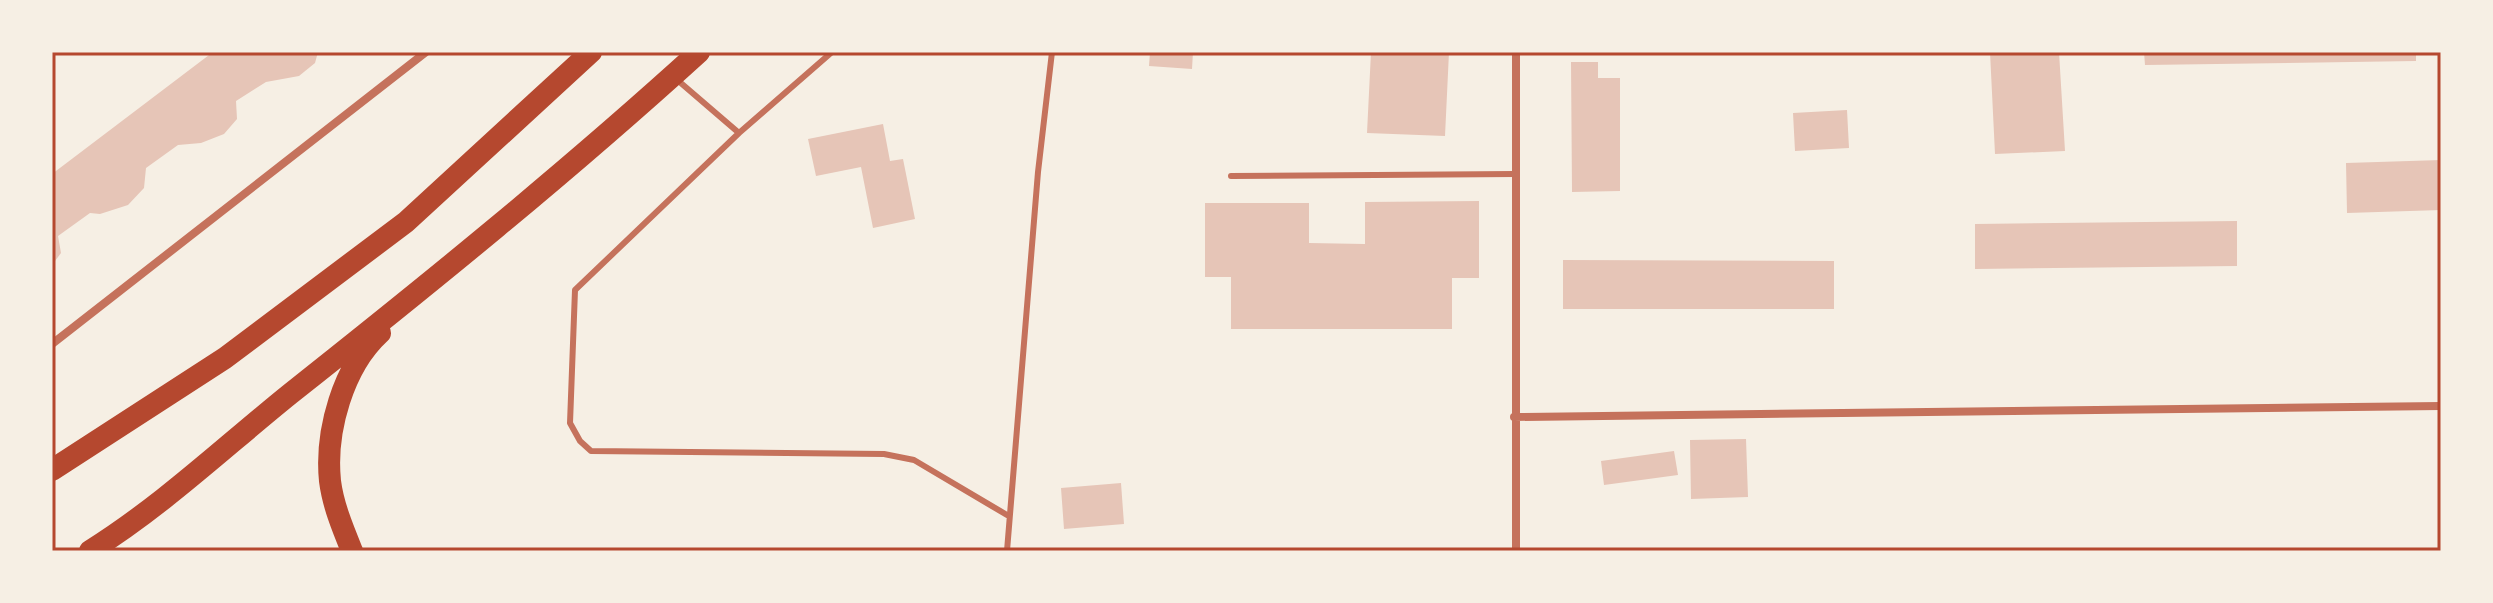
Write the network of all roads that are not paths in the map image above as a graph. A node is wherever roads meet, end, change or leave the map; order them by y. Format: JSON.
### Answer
{"nodes":[{"id":1,"x":426,"y":52,"type":"edge"},
{"id":2,"x":591,"y":52,"type":"edge"},
{"id":3,"x":699,"y":52,"type":"edge"},
{"id":4,"x":832,"y":52,"type":"edge"},
{"id":5,"x":1052,"y":52,"type":"edge"},
{"id":6,"x":1516,"y":52,"type":"edge"},
{"id":7,"x":672,"y":76,"type":"junction"},
{"id":8,"x":739,"y":133,"type":"junction"},
{"id":9,"x":1515,"y":174,"type":"junction"},
{"id":10,"x":1231,"y":176,"type":"dead end"},
{"id":11,"x":469,"y":252,"type":"junction"},
{"id":12,"x":52,"y":344,"type":"edge"},
{"id":13,"x":2441,"y":406,"type":"edge"},
{"id":14,"x":1514,"y":417,"type":"junction"},
{"id":15,"x":52,"y":470,"type":"edge"},
{"id":16,"x":1007,"y":515,"type":"junction"},
{"id":17,"x":90,"y":551,"type":"edge"},
{"id":18,"x":352,"y":551,"type":"edge"},
{"id":19,"x":1007,"y":551,"type":"edge"},
{"id":20,"x":1516,"y":551,"type":"edge"}],
"edges":[{"from":1,"to":12,"type":"street"},
{"from":2,"to":15,"type":"highway"},
{"from":3,"to":7,"type":"highway"},
{"from":4,"to":8,"type":"lane"},
{"from":5,"to":16,"type":"lane"},
{"from":6,"to":9,"type":"street"},
{"from":7,"to":8,"type":"lane"},
{"from":7,"to":11,"type":"highway"},
{"from":8,"to":16,"type":"lane"},
{"from":9,"to":10,"type":"lane"},
{"from":9,"to":14,"type":"street"},
{"from":11,"to":17,"type":"highway"},
{"from":11,"to":18,"type":"highway"},
{"from":13,"to":14,"type":"street"},
{"from":14,"to":20,"type":"street"},
{"from":16,"to":19,"type":"lane"}]}
